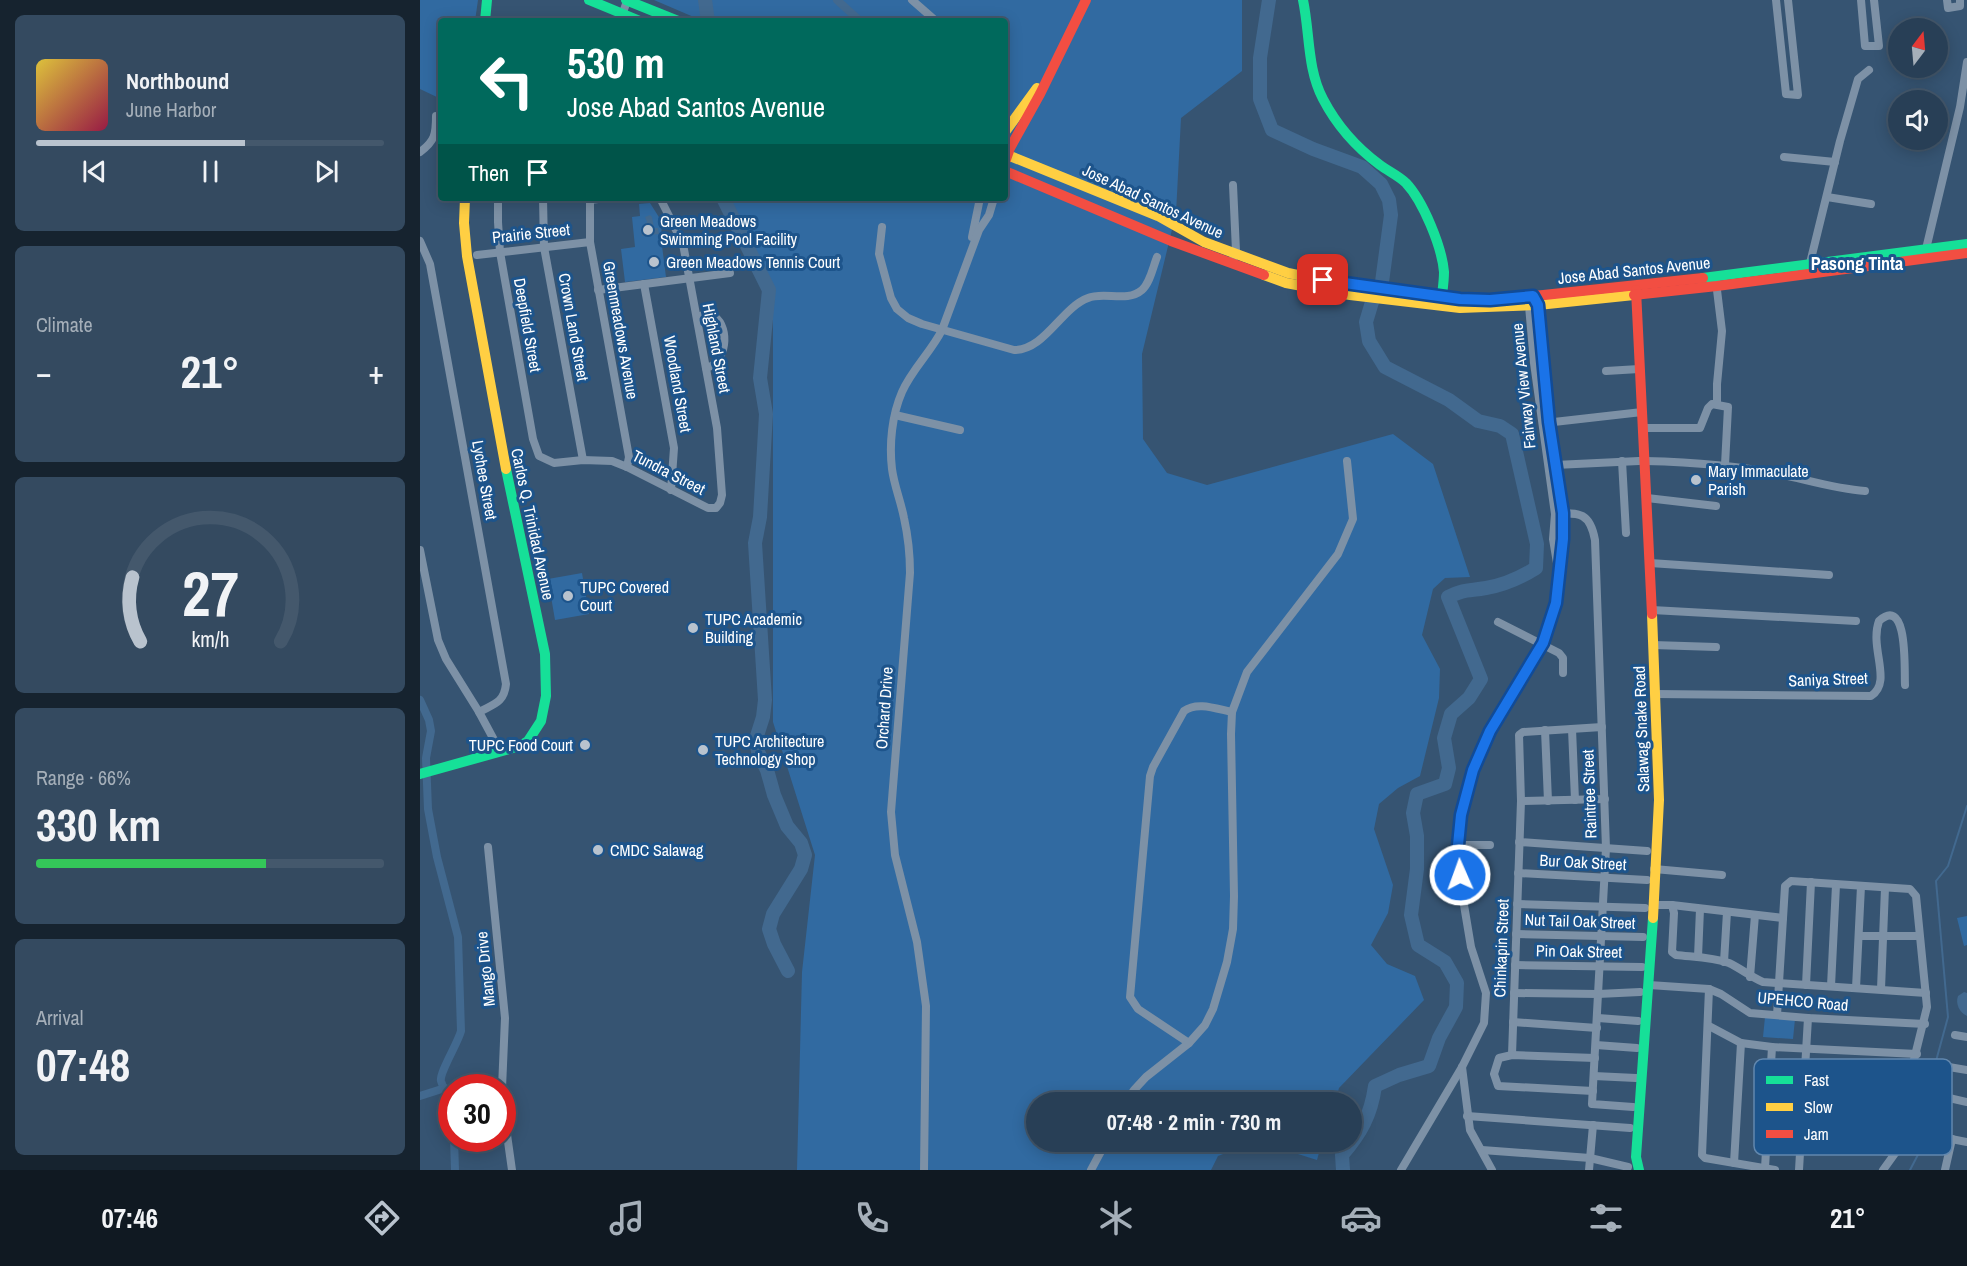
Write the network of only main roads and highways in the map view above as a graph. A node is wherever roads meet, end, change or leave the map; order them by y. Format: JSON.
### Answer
{"nodes":[{"id":1,"x":487,"y":0,"type":"edge"},
{"id":2,"x":589,"y":0,"type":"edge"},
{"id":3,"x":1303,"y":0,"type":"edge"},
{"id":4,"x":630,"y":2,"type":"edge"},
{"id":5,"x":1083,"y":4,"type":"edge"},
{"id":6,"x":484,"y":18,"type":"edge"},
{"id":7,"x":626,"y":18,"type":"edge"},
{"id":8,"x":670,"y":18,"type":"edge"},
{"id":9,"x":1008,"y":128,"type":"edge"},
{"id":10,"x":1008,"y":153,"type":"edge"},
{"id":11,"x":1008,"y":158,"type":"edge"},
{"id":12,"x":1008,"y":172,"type":"edge"},
{"id":13,"x":465,"y":201,"type":"edge"},
{"id":14,"x":1967,"y":244,"type":"edge"},
{"id":15,"x":1927,"y":253,"type":"junction"},
{"id":16,"x":1967,"y":253,"type":"edge"},
{"id":17,"x":1233,"y":260,"type":"junction"},
{"id":18,"x":1636,"y":290,"type":"junction"},
{"id":19,"x":1441,"y":302,"type":"junction"},
{"id":20,"x":420,"y":774,"type":"edge"},
{"id":21,"x":1626,"y":1168,"type":"edge"}],
"edges":[{"from":1,"to":6,"type":"main road"},
{"from":2,"to":7,"type":"main road"},
{"from":3,"to":19,"type":"main road"},
{"from":4,"to":8,"type":"main road"},
{"from":5,"to":9,"type":"main road"},
{"from":5,"to":10,"type":"main road"},
{"from":11,"to":17,"type":"main road","name":"Jose Abad Santos Avenue"},
{"from":12,"to":17,"type":"main road","name":"Jose Abad Santos Avenue"},
{"from":13,"to":20,"type":"main road","name":"Carlos Q. Trinidad Avenue"},
{"from":14,"to":15,"type":"main road","name":"Jose Abad Santos Avenue"},
{"from":15,"to":16,"type":"main road","name":"Jose Abad Santos Avenue"},
{"from":15,"to":18,"type":"main road","name":"Jose Abad Santos Avenue"},
{"from":17,"to":19,"type":"main road","name":"Jose Abad Santos Avenue"},
{"from":18,"to":19,"type":"main road","name":"Jose Abad Santos Avenue"},
{"from":18,"to":21,"type":"main road","name":"Salawag Snake Road"}]}
